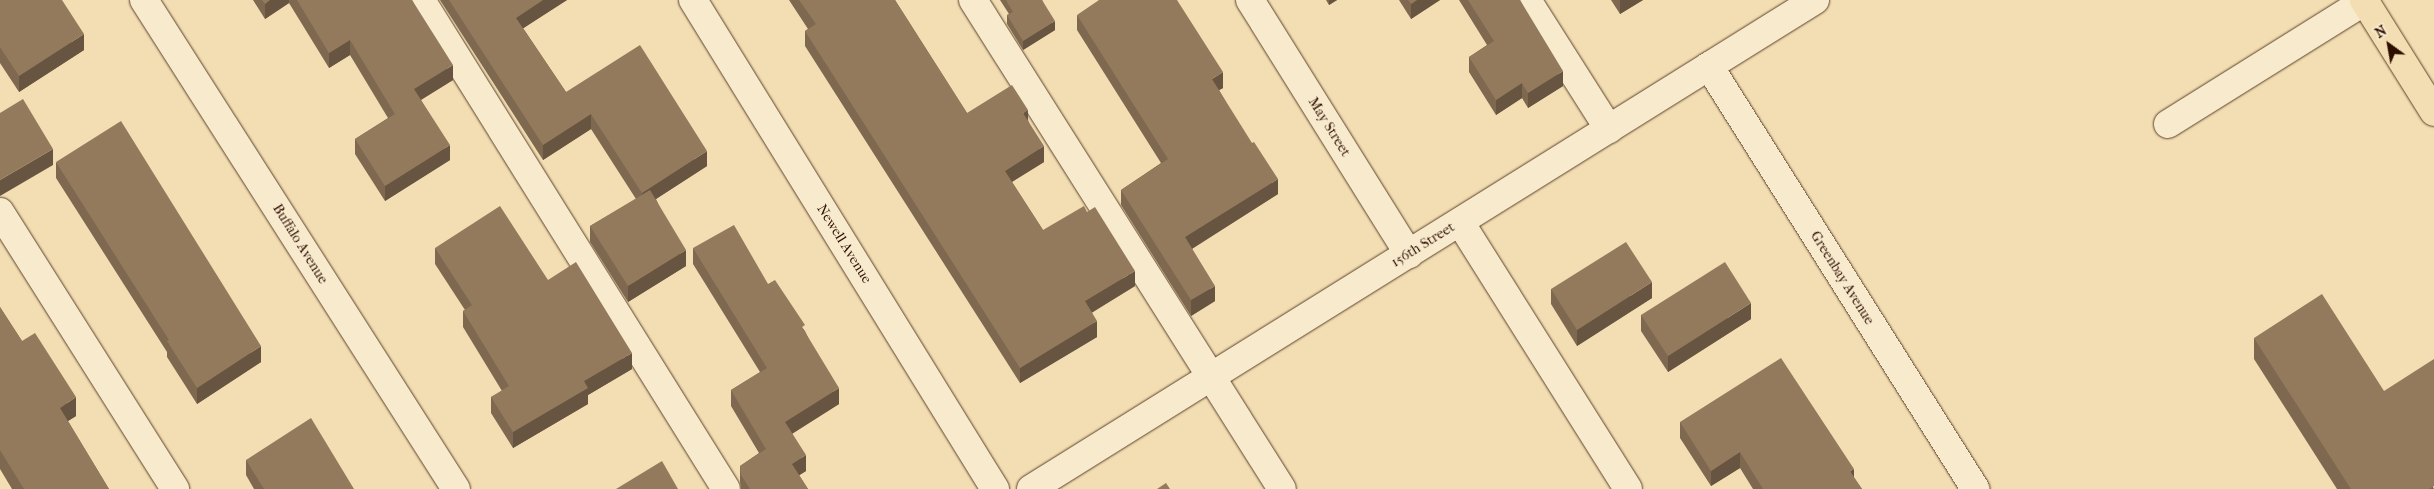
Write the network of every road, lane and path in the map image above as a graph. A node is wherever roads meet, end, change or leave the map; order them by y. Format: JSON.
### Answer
{"nodes":[{"id":1,"x":144,"y":0,"type":"edge"},
{"id":2,"x":421,"y":0,"type":"edge"},
{"id":3,"x":693,"y":0,"type":"edge"},
{"id":4,"x":973,"y":0,"type":"edge"},
{"id":5,"x":1250,"y":0,"type":"edge"},
{"id":6,"x":1527,"y":0,"type":"edge"},
{"id":7,"x":1814,"y":0,"type":"edge"},
{"id":8,"x":2364,"y":1,"type":"edge"},
{"id":9,"x":1709,"y":66,"type":"junction"},
{"id":10,"x":2434,"y":112,"type":"edge"},
{"id":11,"x":2168,"y":124,"type":"dead end"},
{"id":12,"x":1609,"y":129,"type":"junction"},
{"id":13,"x":0,"y":212,"type":"edge"},
{"id":14,"x":1460,"y":222,"type":"junction"},
{"id":15,"x":1409,"y":254,"type":"junction"},
{"id":16,"x":1212,"y":376,"type":"junction"},
{"id":17,"x":175,"y":489,"type":"edge"},
{"id":18,"x":456,"y":489,"type":"edge"},
{"id":19,"x":726,"y":489,"type":"edge"},
{"id":20,"x":995,"y":489,"type":"edge"},
{"id":21,"x":1031,"y":489,"type":"edge"},
{"id":22,"x":1282,"y":489,"type":"edge"},
{"id":23,"x":1628,"y":489,"type":"edge"},
{"id":24,"x":1975,"y":489,"type":"edge"}],
"edges":[{"from":1,"to":18,"type":"street","name":"Buffalo Avenue"},
{"from":2,"to":19,"type":"street"},
{"from":3,"to":20,"type":"street","name":"Newell Avenue"},
{"from":4,"to":16,"type":"street"},
{"from":5,"to":15,"type":"street","name":"May Street"},
{"from":6,"to":12,"type":"street"},
{"from":7,"to":9,"type":"street","name":"156th Street"},
{"from":8,"to":10,"type":"main road"},
{"from":8,"to":11,"type":"street"},
{"from":9,"to":12,"type":"street","name":"156th Street"},
{"from":9,"to":24,"type":"street","name":"Greenbay Avenue"},
{"from":12,"to":14,"type":"street","name":"156th Street"},
{"from":13,"to":17,"type":"street"},
{"from":14,"to":15,"type":"street","name":"156th Street"},
{"from":14,"to":23,"type":"street"},
{"from":15,"to":16,"type":"street","name":"156th Street"},
{"from":16,"to":21,"type":"street","name":"156th Street"},
{"from":16,"to":22,"type":"street"}]}
